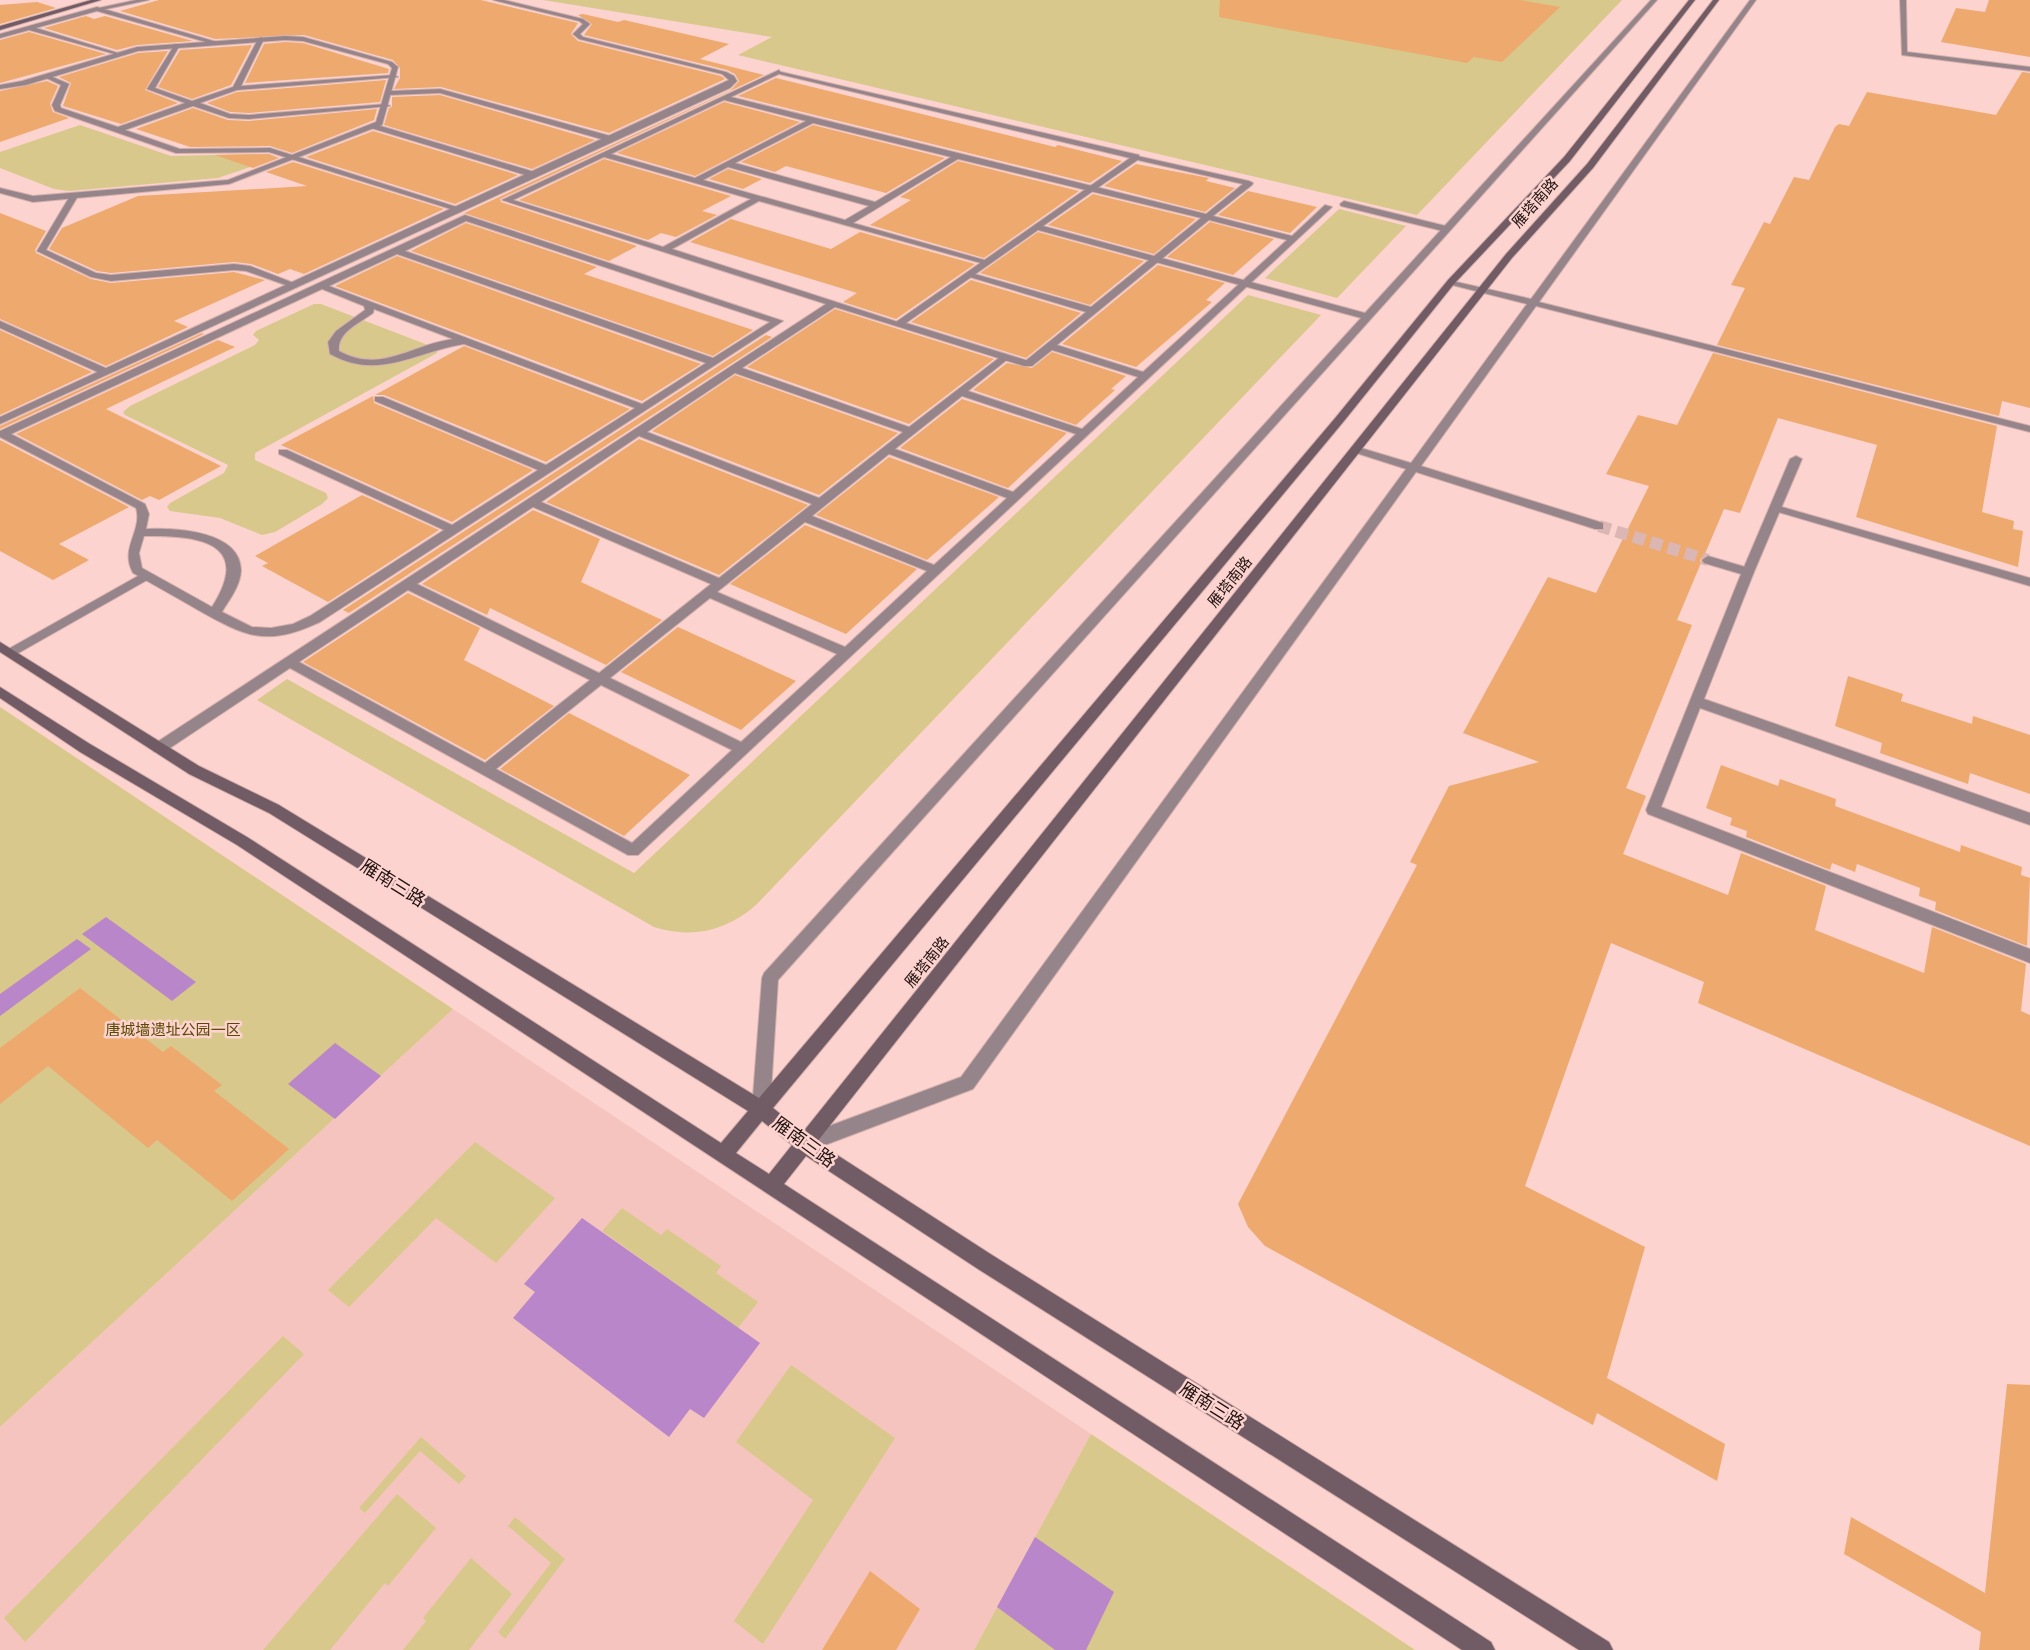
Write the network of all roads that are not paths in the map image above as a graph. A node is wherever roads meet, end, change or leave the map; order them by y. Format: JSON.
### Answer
{"nodes":[{"id":1,"x":98,"y":0,"type":"edge"},
{"id":2,"x":146,"y":0,"type":"edge"},
{"id":3,"x":496,"y":0,"type":"edge"},
{"id":4,"x":1654,"y":0,"type":"edge"},
{"id":5,"x":1692,"y":0,"type":"edge"},
{"id":6,"x":1716,"y":0,"type":"edge"},
{"id":7,"x":1753,"y":0,"type":"edge"},
{"id":8,"x":1903,"y":0,"type":"edge"},
{"id":9,"x":97,"y":9,"type":"junction"},
{"id":10,"x":0,"y":28,"type":"edge"},
{"id":11,"x":30,"y":28,"type":"junction"},
{"id":12,"x":0,"y":36,"type":"edge"},
{"id":13,"x":261,"y":39,"type":"junction"},
{"id":14,"x":215,"y":43,"type":"junction"},
{"id":15,"x":177,"y":45,"type":"junction"},
{"id":16,"x":116,"y":54,"type":"junction"},
{"id":17,"x":2030,"y":69,"type":"edge"},
{"id":18,"x":46,"y":76,"type":"junction"},
{"id":19,"x":394,"y":76,"type":"junction"},
{"id":20,"x":0,"y":87,"type":"edge"},
{"id":21,"x":236,"y":88,"type":"junction"},
{"id":22,"x":390,"y":93,"type":"junction"},
{"id":23,"x":724,"y":98,"type":"junction"},
{"id":24,"x":192,"y":104,"type":"junction"},
{"id":25,"x":386,"y":106,"type":"junction"},
{"id":26,"x":813,"y":120,"type":"junction"},
{"id":27,"x":374,"y":126,"type":"junction"},
{"id":28,"x":117,"y":130,"type":"junction"},
{"id":29,"x":611,"y":139,"type":"junction"},
{"id":30,"x":603,"y":154,"type":"junction"},
{"id":31,"x":294,"y":157,"type":"junction"},
{"id":32,"x":957,"y":157,"type":"junction"},
{"id":33,"x":1136,"y":157,"type":"junction"},
{"id":34,"x":728,"y":164,"type":"junction"},
{"id":35,"x":535,"y":175,"type":"junction"},
{"id":36,"x":696,"y":180,"type":"junction"},
{"id":37,"x":1090,"y":189,"type":"junction"},
{"id":38,"x":0,"y":190,"type":"edge"},
{"id":39,"x":74,"y":196,"type":"junction"},
{"id":40,"x":758,"y":198,"type":"junction"},
{"id":41,"x":1344,"y":204,"type":"dead end"},
{"id":42,"x":877,"y":205,"type":"junction"},
{"id":43,"x":1328,"y":207,"type":"dead end"},
{"id":44,"x":457,"y":210,"type":"junction"},
{"id":45,"x":1207,"y":217,"type":"junction"},
{"id":46,"x":846,"y":224,"type":"junction"},
{"id":47,"x":1036,"y":227,"type":"junction"},
{"id":48,"x":1447,"y":229,"type":"junction"},
{"id":49,"x":1293,"y":239,"type":"junction"},
{"id":50,"x":397,"y":250,"type":"junction"},
{"id":51,"x":664,"y":250,"type":"junction"},
{"id":52,"x":1155,"y":260,"type":"junction"},
{"id":53,"x":985,"y":263,"type":"junction"},
{"id":54,"x":968,"y":275,"type":"junction"},
{"id":55,"x":1451,"y":282,"type":"junction"},
{"id":56,"x":1245,"y":284,"type":"junction"},
{"id":57,"x":294,"y":285,"type":"junction"},
{"id":58,"x":321,"y":286,"type":"junction"},
{"id":59,"x":1482,"y":289,"type":"junction"},
{"id":60,"x":361,"y":301,"type":"junction"},
{"id":61,"x":1534,"y":302,"type":"junction"},
{"id":62,"x":834,"y":303,"type":"junction"},
{"id":63,"x":1092,"y":311,"type":"junction"},
{"id":64,"x":1368,"y":317,"type":"junction"},
{"id":65,"x":0,"y":324,"type":"edge"},
{"id":66,"x":899,"y":324,"type":"junction"},
{"id":67,"x":471,"y":343,"type":"junction"},
{"id":68,"x":1050,"y":346,"type":"junction"},
{"id":69,"x":1004,"y":357,"type":"junction"},
{"id":70,"x":714,"y":362,"type":"junction"},
{"id":71,"x":734,"y":369,"type":"junction"},
{"id":72,"x":106,"y":372,"type":"junction"},
{"id":73,"x":1145,"y":376,"type":"junction"},
{"id":74,"x":960,"y":392,"type":"junction"},
{"id":75,"x":379,"y":399,"type":"dead end"},
{"id":76,"x":643,"y":408,"type":"junction"},
{"id":77,"x":0,"y":421,"type":"edge"},
{"id":78,"x":2030,"y":429,"type":"edge"},
{"id":79,"x":910,"y":431,"type":"junction"},
{"id":80,"x":638,"y":432,"type":"junction"},
{"id":81,"x":1084,"y":433,"type":"junction"},
{"id":82,"x":887,"y":450,"type":"junction"},
{"id":83,"x":1357,"y":450,"type":"junction"},
{"id":84,"x":283,"y":452,"type":"dead end"},
{"id":85,"x":1796,"y":459,"type":"dead end"},
{"id":86,"x":1414,"y":468,"type":"junction"},
{"id":87,"x":547,"y":470,"type":"junction"},
{"id":88,"x":1015,"y":497,"type":"junction"},
{"id":89,"x":532,"y":502,"type":"junction"},
{"id":90,"x":820,"y":503,"type":"junction"},
{"id":91,"x":1775,"y":508,"type":"junction"},
{"id":92,"x":803,"y":517,"type":"junction"},
{"id":93,"x":1599,"y":526,"type":"tunnel mouth"},
{"id":94,"x":453,"y":530,"type":"junction"},
{"id":95,"x":138,"y":533,"type":"junction"},
{"id":96,"x":1708,"y":560,"type":"tunnel mouth"},
{"id":97,"x":936,"y":570,"type":"junction"},
{"id":98,"x":1748,"y":573,"type":"junction"},
{"id":99,"x":145,"y":576,"type":"junction"},
{"id":100,"x":2030,"y":582,"type":"edge"},
{"id":101,"x":407,"y":584,"type":"junction"},
{"id":102,"x":720,"y":584,"type":"junction"},
{"id":103,"x":709,"y":593,"type":"junction"},
{"id":104,"x":214,"y":614,"type":"junction"},
{"id":105,"x":5,"y":649,"type":"edge"},
{"id":106,"x":846,"y":653,"type":"junction"},
{"id":107,"x":289,"y":662,"type":"junction"},
{"id":108,"x":600,"y":679,"type":"junction"},
{"id":109,"x":0,"y":692,"type":"edge"},
{"id":110,"x":1696,"y":702,"type":"junction"},
{"id":111,"x":159,"y":748,"type":"junction"},
{"id":112,"x":742,"y":749,"type":"junction"},
{"id":113,"x":486,"y":770,"type":"junction"},
{"id":114,"x":2030,"y":819,"type":"edge"},
{"id":115,"x":2030,"y":956,"type":"edge"},
{"id":116,"x":761,"y":1109,"type":"junction"},
{"id":117,"x":804,"y":1144,"type":"junction"},
{"id":118,"x":723,"y":1155,"type":"junction"},
{"id":119,"x":771,"y":1186,"type":"junction"},
{"id":120,"x":1483,"y":1650,"type":"edge"},
{"id":121,"x":1601,"y":1650,"type":"edge"}],
"edges":[{"from":1,"to":10,"type":"main road"},
{"from":2,"to":9,"type":"street"},
{"from":3,"to":29,"type":"street"},
{"from":4,"to":48,"type":"street"},
{"from":5,"to":55,"type":"main road","name":"雁塔南路"},
{"from":6,"to":59,"type":"main road","name":"雁塔南路"},
{"from":7,"to":61,"type":"street"},
{"from":8,"to":17,"type":"street"},
{"from":9,"to":11,"type":"street"},
{"from":9,"to":14,"type":"street"},
{"from":11,"to":12,"type":"street"},
{"from":11,"to":16,"type":"street"},
{"from":13,"to":14,"type":"street"},
{"from":13,"to":19,"type":"street"},
{"from":13,"to":21,"type":"street"},
{"from":14,"to":15,"type":"street"},
{"from":15,"to":16,"type":"street"},
{"from":15,"to":24,"type":"street"},
{"from":16,"to":18,"type":"street"},
{"from":18,"to":20,"type":"street"},
{"from":18,"to":28,"type":"street"},
{"from":19,"to":21,"type":"street"},
{"from":19,"to":22,"type":"street"},
{"from":21,"to":24,"type":"street"},
{"from":22,"to":25,"type":"street"},
{"from":22,"to":29,"type":"street"},
{"from":23,"to":26,"type":"street"},
{"from":23,"to":30,"type":"street"},
{"from":23,"to":33,"type":"street"},
{"from":24,"to":25,"type":"street"},
{"from":24,"to":28,"type":"street"},
{"from":25,"to":27,"type":"street"},
{"from":26,"to":32,"type":"street"},
{"from":26,"to":34,"type":"street"},
{"from":27,"to":31,"type":"street"},
{"from":27,"to":35,"type":"street"},
{"from":28,"to":31,"type":"street"},
{"from":29,"to":35,"type":"street"},
{"from":30,"to":36,"type":"street"},
{"from":30,"to":51,"type":"street"},
{"from":31,"to":39,"type":"street"},
{"from":31,"to":44,"type":"street"},
{"from":32,"to":37,"type":"street"},
{"from":32,"to":42,"type":"street"},
{"from":33,"to":37,"type":"street"},
{"from":33,"to":45,"type":"street"},
{"from":34,"to":36,"type":"street"},
{"from":34,"to":42,"type":"street"},
{"from":35,"to":44,"type":"street"},
{"from":36,"to":40,"type":"street"},
{"from":37,"to":45,"type":"street"},
{"from":37,"to":47,"type":"street"},
{"from":38,"to":39,"type":"street"},
{"from":39,"to":57,"type":"street"},
{"from":40,"to":46,"type":"street"},
{"from":40,"to":51,"type":"street"},
{"from":41,"to":48,"type":"street"},
{"from":42,"to":46,"type":"street"},
{"from":43,"to":49,"type":"street"},
{"from":44,"to":57,"type":"street"},
{"from":45,"to":49,"type":"street"},
{"from":45,"to":52,"type":"street"},
{"from":46,"to":53,"type":"street"},
{"from":47,"to":52,"type":"street"},
{"from":47,"to":53,"type":"street"},
{"from":48,"to":64,"type":"street"},
{"from":49,"to":56,"type":"street"},
{"from":50,"to":58,"type":"street"},
{"from":50,"to":70,"type":"street"},
{"from":50,"to":70,"type":"street"},
{"from":51,"to":62,"type":"street"},
{"from":52,"to":56,"type":"street"},
{"from":52,"to":63,"type":"street"},
{"from":53,"to":54,"type":"street"},
{"from":54,"to":63,"type":"street"},
{"from":54,"to":66,"type":"street"},
{"from":55,"to":59,"type":"street"},
{"from":55,"to":116,"type":"main road","name":"雁塔南路"},
{"from":56,"to":64,"type":"street"},
{"from":56,"to":73,"type":"street"},
{"from":57,"to":72,"type":"street"},
{"from":58,"to":60,"type":"street"},
{"from":58,"to":95,"type":"street"},
{"from":59,"to":61,"type":"street"},
{"from":59,"to":83,"type":"main road","name":"雁塔南路"},
{"from":60,"to":67,"type":"street"},
{"from":60,"to":67,"type":"street"},
{"from":61,"to":78,"type":"street"},
{"from":61,"to":86,"type":"street"},
{"from":62,"to":66,"type":"street"},
{"from":62,"to":71,"type":"street"},
{"from":63,"to":68,"type":"street"},
{"from":64,"to":116,"type":"street"},
{"from":65,"to":72,"type":"street"},
{"from":66,"to":69,"type":"street"},
{"from":67,"to":76,"type":"street"},
{"from":68,"to":69,"type":"street"},
{"from":68,"to":73,"type":"street"},
{"from":69,"to":74,"type":"street"},
{"from":70,"to":76,"type":"street"},
{"from":71,"to":79,"type":"street"},
{"from":71,"to":80,"type":"street"},
{"from":72,"to":77,"type":"street"},
{"from":73,"to":81,"type":"street"},
{"from":74,"to":79,"type":"street"},
{"from":74,"to":81,"type":"street"},
{"from":75,"to":87,"type":"street"},
{"from":76,"to":87,"type":"street"},
{"from":79,"to":82,"type":"street"},
{"from":80,"to":89,"type":"street"},
{"from":80,"to":90,"type":"street"},
{"from":81,"to":88,"type":"street"},
{"from":82,"to":88,"type":"street"},
{"from":82,"to":90,"type":"street"},
{"from":83,"to":86,"type":"street"},
{"from":83,"to":117,"type":"main road","name":"雁塔南路"},
{"from":84,"to":94,"type":"street"},
{"from":85,"to":91,"type":"street"},
{"from":86,"to":93,"type":"street"},
{"from":86,"to":117,"type":"street"},
{"from":87,"to":94,"type":"street"},
{"from":88,"to":97,"type":"street"},
{"from":89,"to":101,"type":"street"},
{"from":89,"to":102,"type":"street"},
{"from":90,"to":92,"type":"street"},
{"from":91,"to":98,"type":"street"},
{"from":91,"to":100,"type":"street"},
{"from":92,"to":97,"type":"street"},
{"from":92,"to":102,"type":"street"},
{"from":94,"to":104,"type":"street"},
{"from":95,"to":99,"type":"street"},
{"from":95,"to":104,"type":"street"},
{"from":96,"to":98,"type":"street"},
{"from":97,"to":106,"type":"street"},
{"from":98,"to":110,"type":"street"},
{"from":99,"to":104,"type":"street"},
{"from":99,"to":105,"type":"street"},
{"from":101,"to":107,"type":"street"},
{"from":101,"to":108,"type":"street"},
{"from":102,"to":103,"type":"street"},
{"from":103,"to":106,"type":"street"},
{"from":103,"to":108,"type":"street"},
{"from":105,"to":111,"type":"main road","name":"雁南三路"},
{"from":106,"to":112,"type":"street"},
{"from":107,"to":111,"type":"street"},
{"from":107,"to":113,"type":"street"},
{"from":108,"to":112,"type":"street"},
{"from":108,"to":113,"type":"street"},
{"from":109,"to":118,"type":"main road"},
{"from":110,"to":114,"type":"street"},
{"from":110,"to":115,"type":"street"},
{"from":111,"to":116,"type":"main road","name":"雁南三路"},
{"from":112,"to":113,"type":"street"},
{"from":116,"to":117,"type":"main road","name":"雁南三路"},
{"from":116,"to":118,"type":"main road","name":"雁塔南路"},
{"from":117,"to":119,"type":"main road","name":"雁塔南路"},
{"from":117,"to":121,"type":"main road","name":"雁南三路"},
{"from":118,"to":119,"type":"main road"},
{"from":119,"to":120,"type":"main road"}]}
